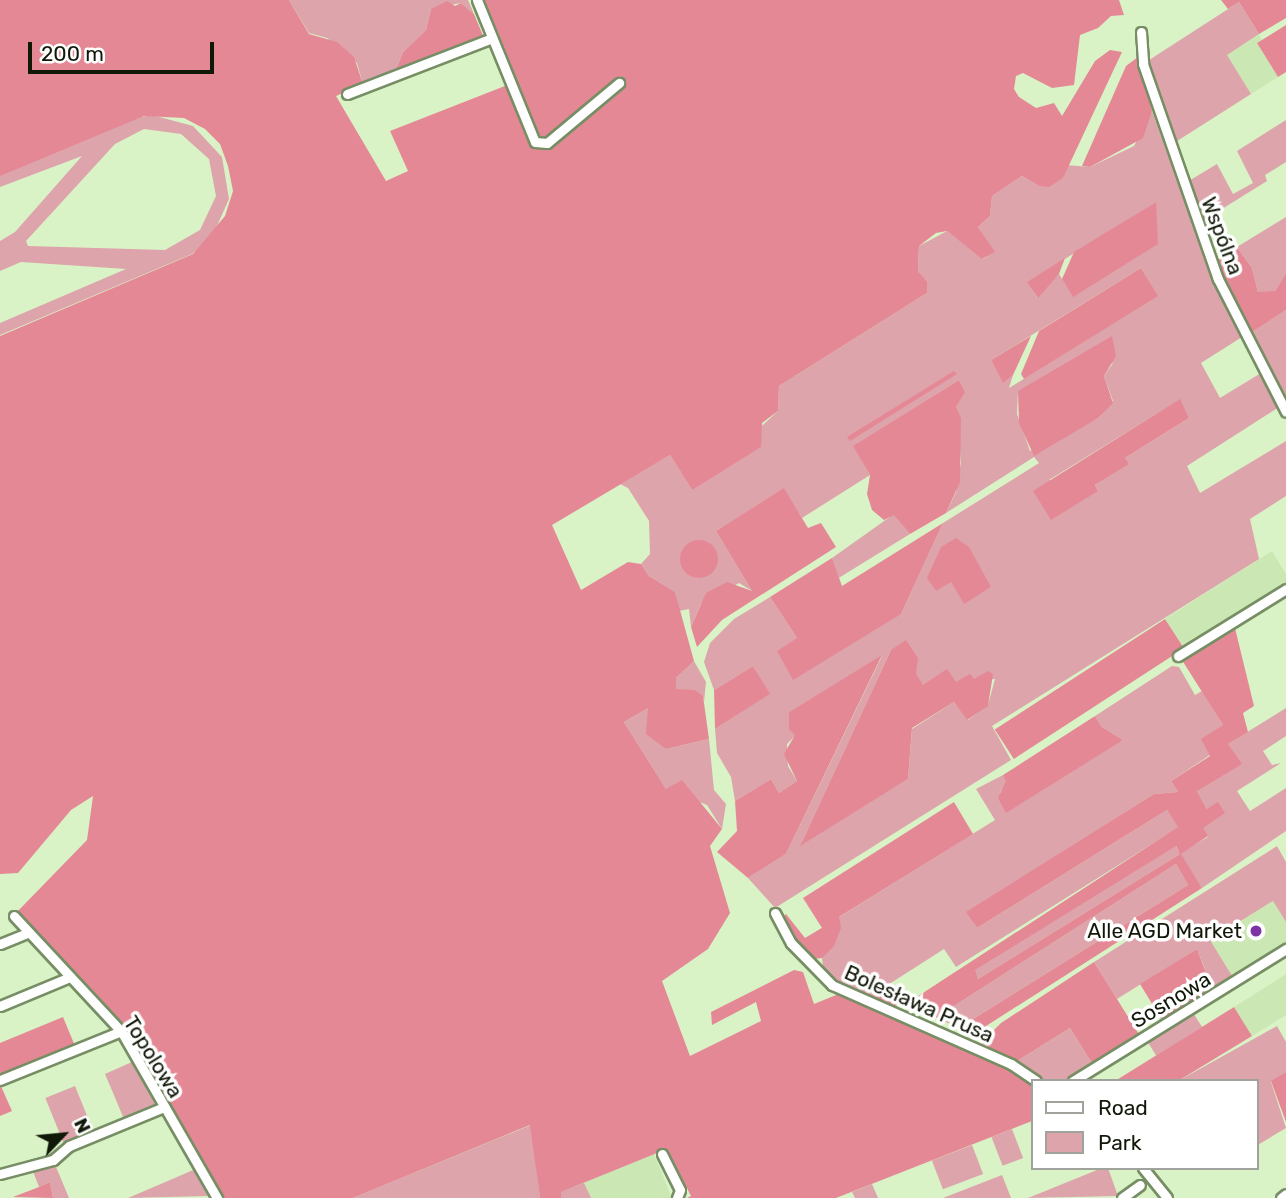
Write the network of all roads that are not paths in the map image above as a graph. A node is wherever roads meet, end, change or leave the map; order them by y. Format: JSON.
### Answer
{"nodes":[{"id":1,"x":477,"y":0,"type":"edge"},
{"id":2,"x":1141,"y":32,"type":"dead end"},
{"id":3,"x":492,"y":38,"type":"junction"},
{"id":4,"x":619,"y":83,"type":"dead end"},
{"id":5,"x":347,"y":94,"type":"dead end"},
{"id":6,"x":1285,"y":407,"type":"edge"},
{"id":7,"x":1286,"y":589,"type":"edge"},
{"id":8,"x":1178,"y":656,"type":"dead end"},
{"id":9,"x":775,"y":914,"type":"dead end"},
{"id":10,"x":14,"y":916,"type":"dead end"},
{"id":11,"x":29,"y":932,"type":"junction"},
{"id":12,"x":0,"y":944,"type":"edge"},
{"id":13,"x":1286,"y":949,"type":"edge"},
{"id":14,"x":70,"y":977,"type":"junction"},
{"id":15,"x":0,"y":1006,"type":"edge"},
{"id":16,"x":121,"y":1031,"type":"junction"},
{"id":17,"x":1033,"y":1079,"type":"edge"},
{"id":18,"x":1076,"y":1079,"type":"edge"},
{"id":19,"x":0,"y":1080,"type":"edge"},
{"id":20,"x":164,"y":1107,"type":"junction"},
{"id":21,"x":662,"y":1154,"type":"dead end"},
{"id":22,"x":1145,"y":1170,"type":"edge"},
{"id":23,"x":0,"y":1174,"type":"edge"},
{"id":24,"x":1140,"y":1185,"type":"dead end"},
{"id":25,"x":1286,"y":1195,"type":"edge"},
{"id":26,"x":217,"y":1198,"type":"edge"},
{"id":27,"x":677,"y":1198,"type":"edge"},
{"id":28,"x":1122,"y":1198,"type":"edge"},
{"id":29,"x":1167,"y":1198,"type":"edge"},
{"id":30,"x":1281,"y":1198,"type":"edge"}],
"edges":[{"from":1,"to":3,"type":"street"},
{"from":2,"to":6,"type":"street","name":"Wspólna"},
{"from":3,"to":4,"type":"street"},
{"from":3,"to":5,"type":"street"},
{"from":7,"to":8,"type":"street"},
{"from":9,"to":17,"type":"street","name":"Bolesława Prusa"},
{"from":10,"to":11,"type":"street","name":"Topolowa"},
{"from":11,"to":12,"type":"street"},
{"from":11,"to":14,"type":"street","name":"Topolowa"},
{"from":13,"to":18,"type":"street","name":"Sosnowa"},
{"from":14,"to":15,"type":"street"},
{"from":14,"to":16,"type":"street","name":"Topolowa"},
{"from":16,"to":19,"type":"street"},
{"from":16,"to":20,"type":"street","name":"Topolowa"},
{"from":20,"to":23,"type":"street"},
{"from":20,"to":26,"type":"street","name":"Topolowa"},
{"from":21,"to":27,"type":"street"},
{"from":22,"to":29,"type":"street"},
{"from":24,"to":28,"type":"street"},
{"from":25,"to":30,"type":"street"}]}
